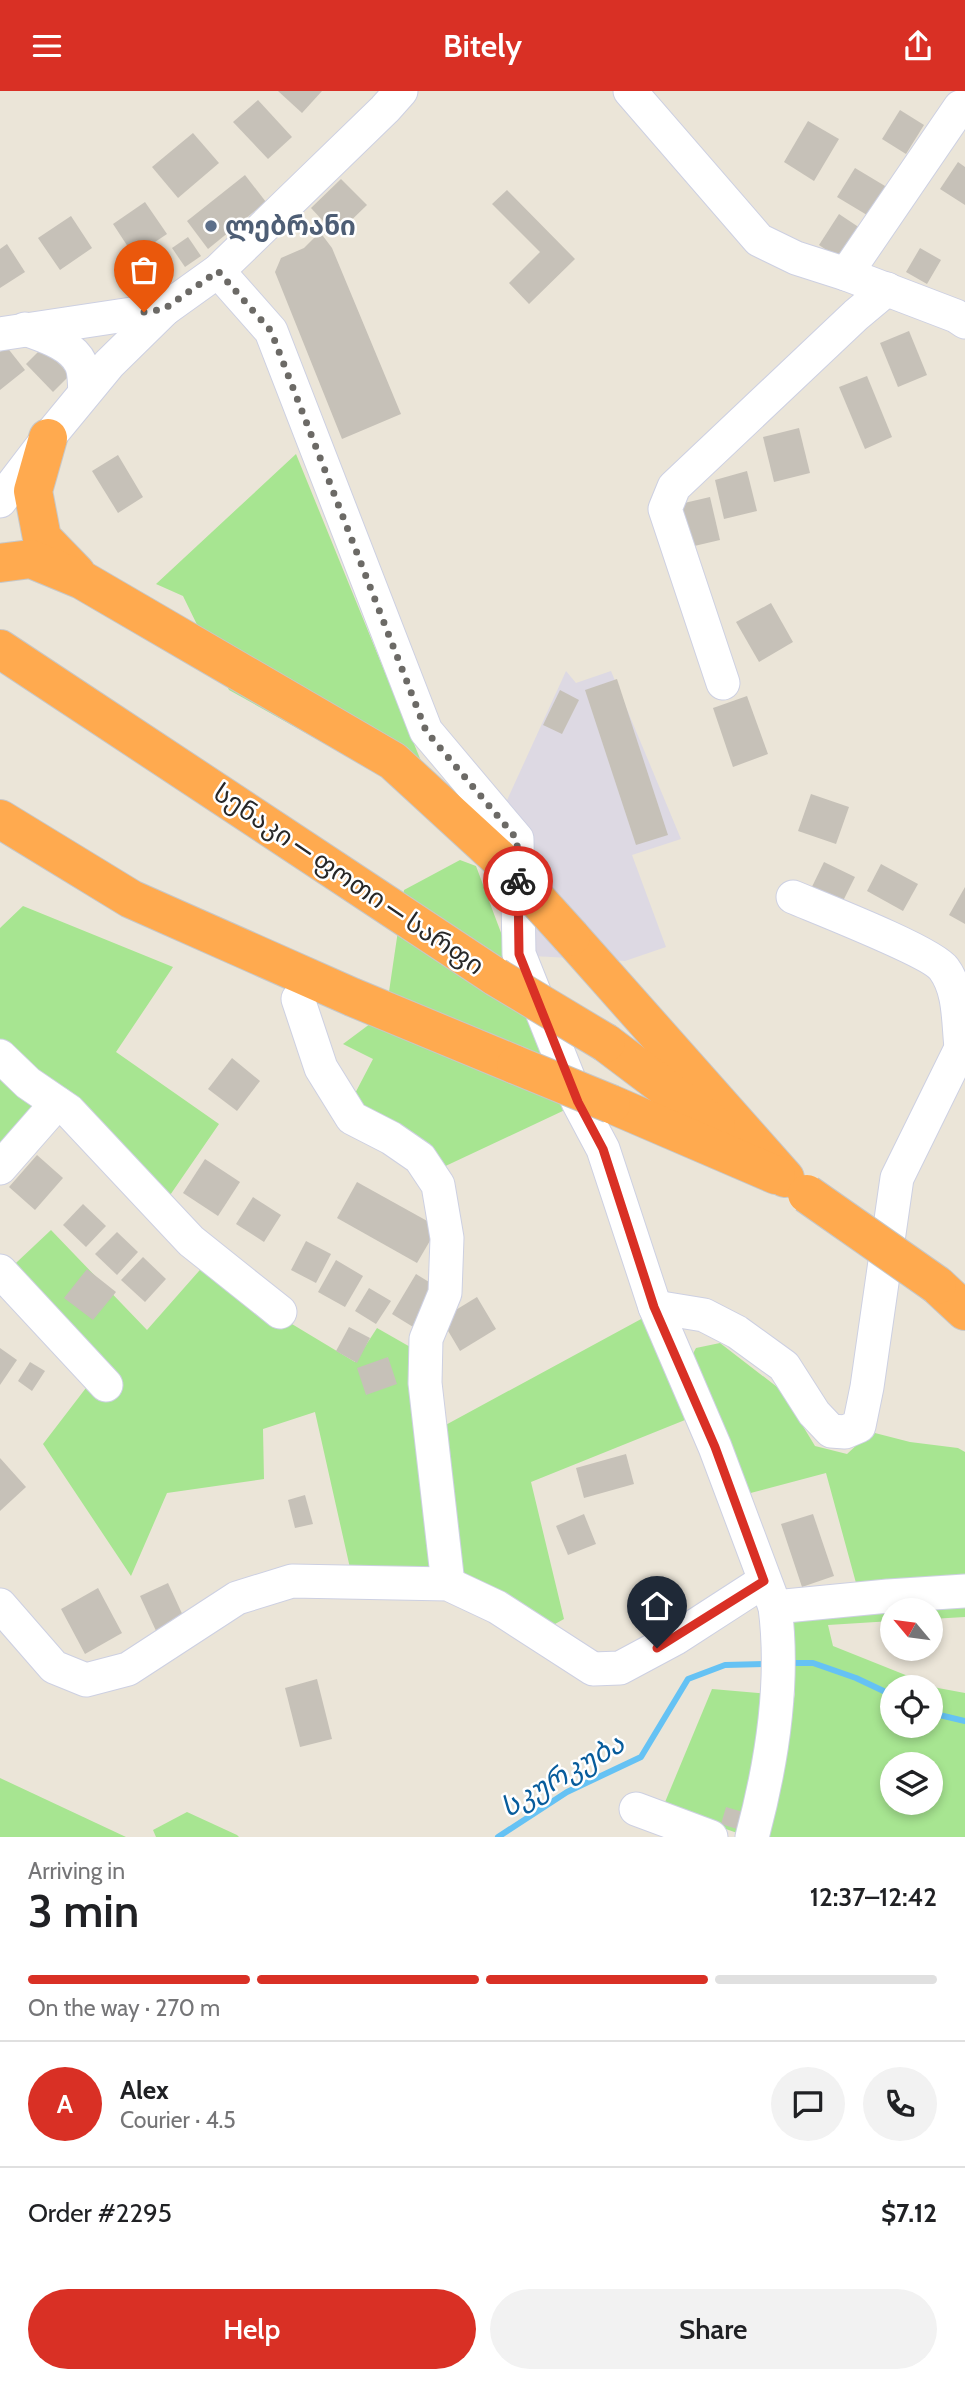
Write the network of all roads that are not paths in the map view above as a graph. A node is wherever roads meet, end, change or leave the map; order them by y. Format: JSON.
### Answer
{"nodes":[{"id":1,"x":401,"y":91,"type":"edge"},
{"id":2,"x":630,"y":91,"type":"edge"},
{"id":3,"x":960,"y":107,"type":"dead end"},
{"id":4,"x":218,"y":271,"type":"junction"},
{"id":5,"x":846,"y":274,"type":"junction"},
{"id":6,"x":887,"y":289,"type":"junction"},
{"id":7,"x":164,"y":309,"type":"junction"},
{"id":8,"x":965,"y":322,"type":"edge"},
{"id":9,"x":12,"y":331,"type":"edge"},
{"id":10,"x":85,"y":392,"type":"junction"},
{"id":11,"x":48,"y":438,"type":"junction"},
{"id":12,"x":0,"y":501,"type":"edge"},
{"id":13,"x":0,"y":563,"type":"edge"},
{"id":14,"x":82,"y":580,"type":"junction"},
{"id":15,"x":0,"y":649,"type":"edge"},
{"id":16,"x":723,"y":683,"type":"dead end"},
{"id":17,"x":0,"y":819,"type":"edge"},
{"id":18,"x":793,"y":897,"type":"dead end"},
{"id":19,"x":298,"y":999,"type":"dead end"},
{"id":20,"x":963,"y":1044,"type":"edge"},
{"id":21,"x":0,"y":1056,"type":"edge"},
{"id":22,"x":57,"y":1103,"type":"junction"},
{"id":23,"x":0,"y":1168,"type":"edge"},
{"id":24,"x":796,"y":1186,"type":"junction"},
{"id":25,"x":0,"y":1271,"type":"edge"},
{"id":26,"x":654,"y":1307,"type":"junction"},
{"id":27,"x":965,"y":1311,"type":"edge"},
{"id":28,"x":280,"y":1312,"type":"dead end"},
{"id":29,"x":106,"y":1385,"type":"dead end"},
{"id":30,"x":448,"y":1584,"type":"junction"},
{"id":31,"x":965,"y":1591,"type":"edge"},
{"id":32,"x":770,"y":1594,"type":"junction"},
{"id":33,"x":0,"y":1605,"type":"edge"},
{"id":34,"x":636,"y":1809,"type":"dead end"},
{"id":35,"x":711,"y":1837,"type":"edge"},
{"id":36,"x":752,"y":1837,"type":"edge"}],
"edges":[{"from":1,"to":4,"type":"street"},
{"from":2,"to":5,"type":"street"},
{"from":3,"to":5,"type":"street"},
{"from":4,"to":7,"type":"street"},
{"from":4,"to":26,"type":"street"},
{"from":5,"to":6,"type":"street"},
{"from":6,"to":8,"type":"street"},
{"from":6,"to":16,"type":"street"},
{"from":7,"to":9,"type":"street"},
{"from":7,"to":10,"type":"street"},
{"from":9,"to":10,"type":"street"},
{"from":10,"to":11,"type":"street"},
{"from":11,"to":12,"type":"street"},
{"from":11,"to":14,"type":"highway"},
{"from":13,"to":14,"type":"highway"},
{"from":14,"to":24,"type":"highway","bridge":true},
{"from":15,"to":24,"type":"highway","name":"სენაკი — ფოთი — სარფი","bridge":true},
{"from":17,"to":24,"type":"highway","bridge":true},
{"from":18,"to":20,"type":"street"},
{"from":19,"to":30,"type":"street"},
{"from":20,"to":26,"type":"street"},
{"from":21,"to":22,"type":"street"},
{"from":22,"to":23,"type":"street"},
{"from":22,"to":28,"type":"street"},
{"from":24,"to":27,"type":"highway","name":"სენაკი — ფოთი — სარფი","bridge":true},
{"from":25,"to":29,"type":"street"},
{"from":26,"to":32,"type":"street"},
{"from":30,"to":32,"type":"street"},
{"from":30,"to":33,"type":"street"},
{"from":31,"to":32,"type":"street"},
{"from":32,"to":36,"type":"street"},
{"from":34,"to":35,"type":"street"}]}
